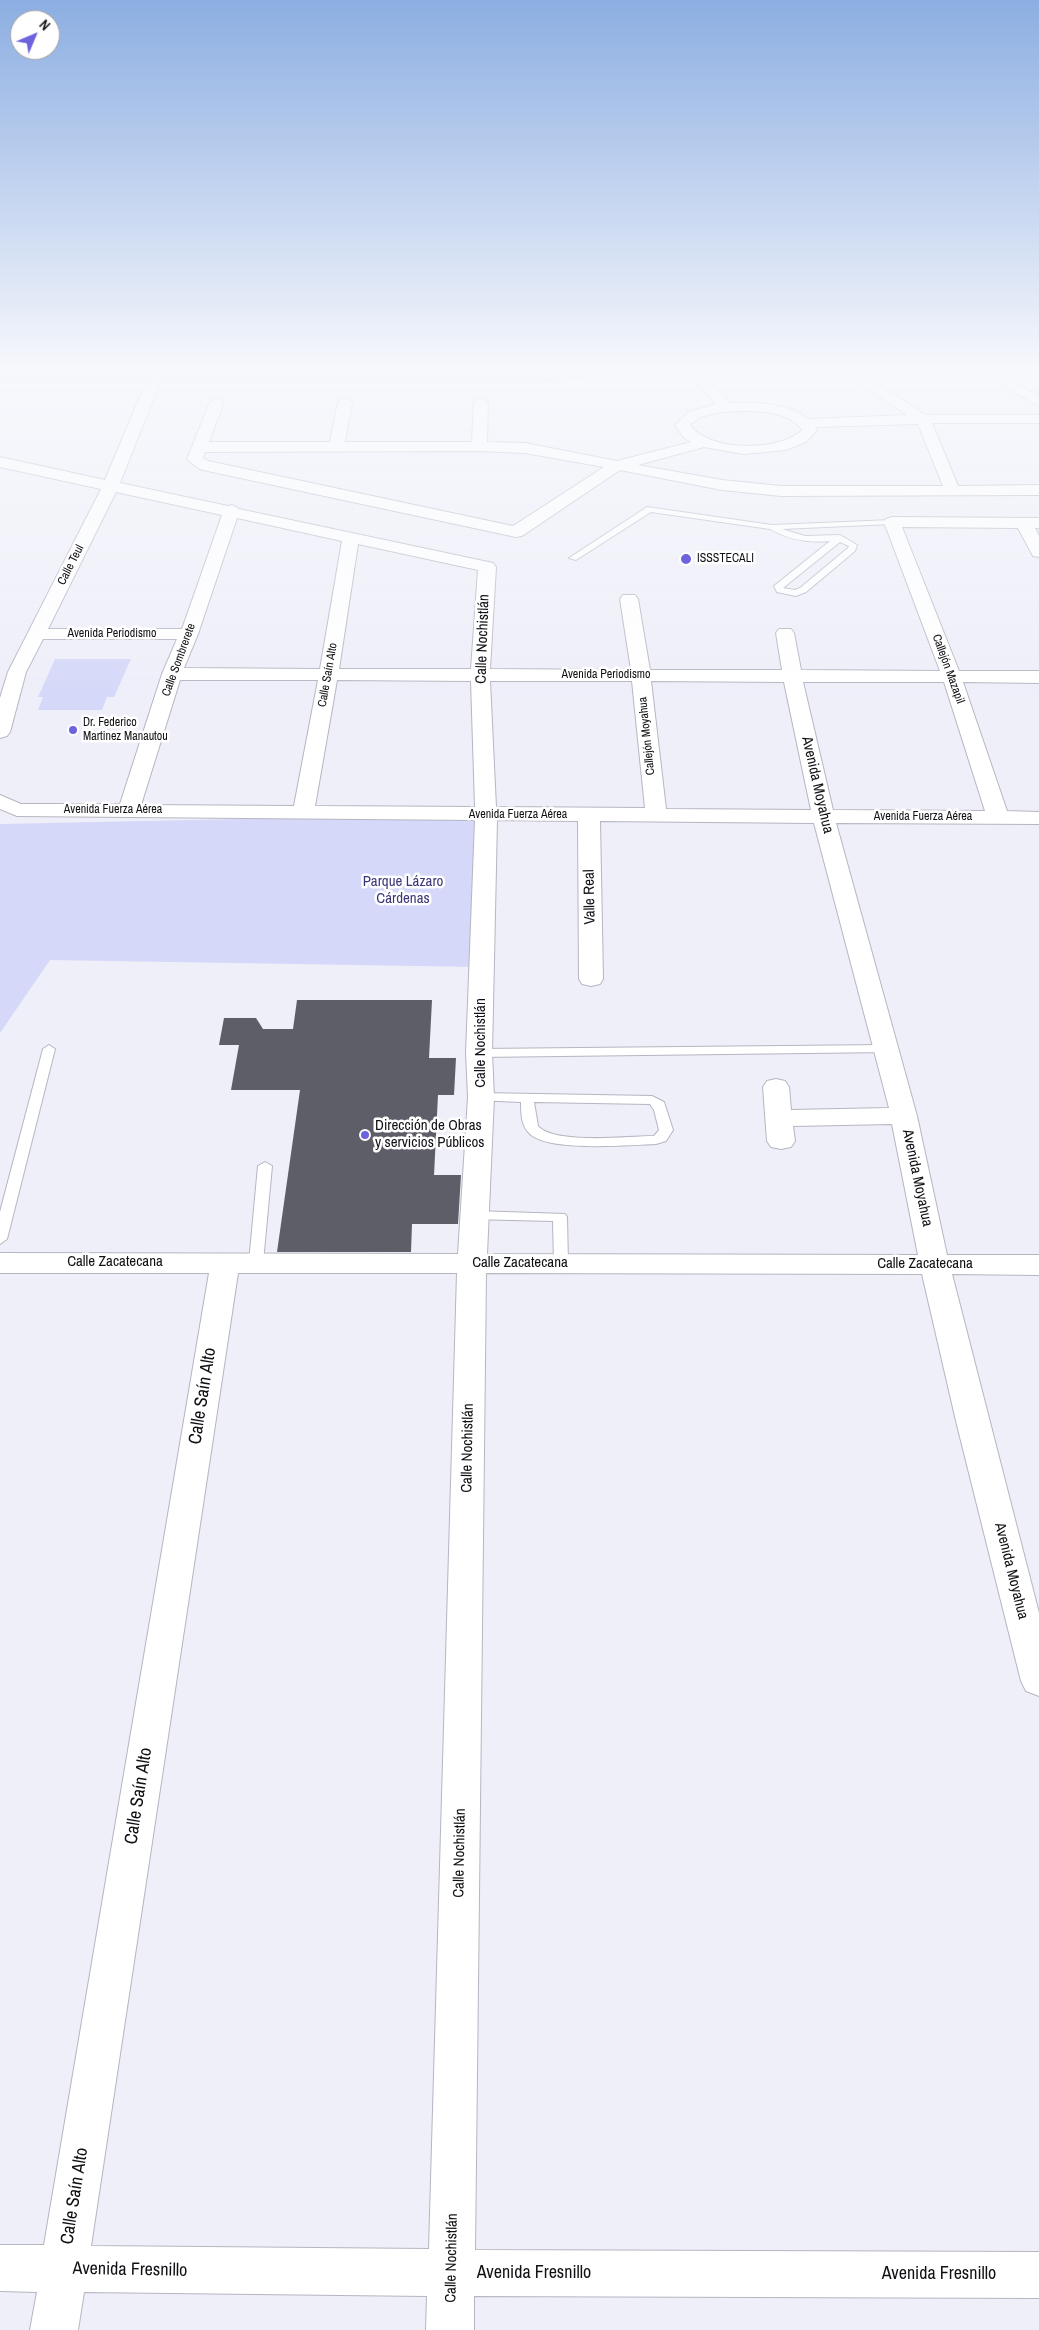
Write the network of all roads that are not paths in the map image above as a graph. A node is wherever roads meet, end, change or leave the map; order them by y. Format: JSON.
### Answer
{"nodes":[{"id":1,"x":81,"y":479,"type":"edge"},
{"id":2,"x":114,"y":479,"type":"edge"},
{"id":3,"x":267,"y":479,"type":"edge"},
{"id":4,"x":597,"y":479,"type":"edge"},
{"id":5,"x":689,"y":479,"type":"edge"},
{"id":6,"x":948,"y":479,"type":"edge"},
{"id":7,"x":111,"y":485,"type":"junction"},
{"id":8,"x":952,"y":489,"type":"junction"},
{"id":9,"x":1039,"y":490,"type":"edge"},
{"id":10,"x":232,"y":510,"type":"junction"},
{"id":11,"x":772,"y":527,"type":"junction"},
{"id":12,"x":852,"y":527,"type":"junction"},
{"id":13,"x":1033,"y":527,"type":"edge"},
{"id":14,"x":894,"y":528,"type":"junction"},
{"id":15,"x":351,"y":537,"type":"junction"},
{"id":16,"x":839,"y":538,"type":"junction"},
{"id":17,"x":1039,"y":552,"type":"edge"},
{"id":18,"x":573,"y":558,"type":"dead end"},
{"id":19,"x":629,"y":600,"type":"dead end"},
{"id":20,"x":785,"y":633,"type":"dead end"},
{"id":21,"x":36,"y":634,"type":"junction"},
{"id":22,"x":189,"y":634,"type":"junction"},
{"id":23,"x":8,"y":672,"type":"edge"},
{"id":24,"x":172,"y":674,"type":"junction"},
{"id":25,"x":329,"y":674,"type":"junction"},
{"id":26,"x":480,"y":674,"type":"junction"},
{"id":27,"x":641,"y":675,"type":"junction"},
{"id":28,"x":791,"y":676,"type":"junction"},
{"id":29,"x":952,"y":677,"type":"junction"},
{"id":30,"x":1039,"y":677,"type":"edge"},
{"id":31,"x":0,"y":732,"type":"edge"},
{"id":32,"x":0,"y":801,"type":"edge"},
{"id":33,"x":129,"y":810,"type":"junction"},
{"id":34,"x":302,"y":813,"type":"junction"},
{"id":35,"x":589,"y":814,"type":"junction"},
{"id":36,"x":656,"y":814,"type":"junction"},
{"id":37,"x":486,"y":815,"type":"junction"},
{"id":38,"x":823,"y":816,"type":"junction"},
{"id":39,"x":998,"y":817,"type":"junction"},
{"id":40,"x":1039,"y":818,"type":"edge"},
{"id":41,"x":591,"y":979,"type":"dead end"},
{"id":42,"x":49,"y":1048,"type":"dead end"},
{"id":43,"x":886,"y":1049,"type":"junction"},
{"id":44,"x":479,"y":1053,"type":"junction"},
{"id":45,"x":776,"y":1087,"type":"dead end"},
{"id":46,"x":482,"y":1097,"type":"junction"},
{"id":47,"x":527,"y":1097,"type":"junction"},
{"id":48,"x":904,"y":1116,"type":"junction"},
{"id":49,"x":265,"y":1166,"type":"dead end"},
{"id":50,"x":475,"y":1216,"type":"junction"},
{"id":51,"x":0,"y":1239,"type":"edge"},
{"id":52,"x":240,"y":1262,"type":"junction"},
{"id":53,"x":0,"y":1263,"type":"edge"},
{"id":54,"x":472,"y":1263,"type":"junction"},
{"id":55,"x":561,"y":1263,"type":"junction"},
{"id":56,"x":934,"y":1263,"type":"junction"},
{"id":57,"x":1039,"y":1265,"type":"edge"},
{"id":58,"x":1039,"y":1680,"type":"edge"},
{"id":59,"x":0,"y":2268,"type":"edge"},
{"id":60,"x":63,"y":2269,"type":"junction"},
{"id":61,"x":452,"y":2273,"type":"junction"},
{"id":62,"x":1039,"y":2275,"type":"edge"},
{"id":63,"x":54,"y":2330,"type":"edge"},
{"id":64,"x":450,"y":2330,"type":"edge"}],
"edges":[{"from":1,"to":7,"type":"street"},
{"from":2,"to":7,"type":"street","name":"Calle Teul"},
{"from":3,"to":4,"type":"street"},
{"from":5,"to":8,"type":"street"},
{"from":6,"to":8,"type":"street"},
{"from":7,"to":10,"type":"street"},
{"from":7,"to":21,"type":"street","name":"Calle Teul"},
{"from":8,"to":9,"type":"street"},
{"from":10,"to":15,"type":"street"},
{"from":10,"to":22,"type":"street","name":"Calle Sombrerete"},
{"from":11,"to":12,"type":"lane"},
{"from":11,"to":16,"type":"lane"},
{"from":11,"to":18,"type":"lane"},
{"from":12,"to":14,"type":"lane"},
{"from":12,"to":16,"type":"lane"},
{"from":13,"to":14,"type":"street"},
{"from":13,"to":17,"type":"street"},
{"from":14,"to":29,"type":"street","name":"Callejón Mazapil"},
{"from":15,"to":25,"type":"street","name":"Calle Saín Alto"},
{"from":15,"to":26,"type":"street","name":"Calle Nochistlán"},
{"from":16,"to":16,"type":"lane"},
{"from":19,"to":27,"type":"street","name":"Callejón Moyahua"},
{"from":20,"to":28,"type":"street","name":"Avenida Moyahua"},
{"from":21,"to":22,"type":"street","name":"Avenida Periodismo"},
{"from":21,"to":23,"type":"street","name":"Calle Teul"},
{"from":22,"to":24,"type":"street","name":"Calle Sombrerete"},
{"from":23,"to":31,"type":"street","name":"Calle Teul"},
{"from":24,"to":25,"type":"street","name":"Avenida Periodismo"},
{"from":24,"to":33,"type":"street","name":"Calle Sombrerete"},
{"from":25,"to":26,"type":"street","name":"Avenida Periodismo"},
{"from":25,"to":34,"type":"street","name":"Calle Saín Alto"},
{"from":26,"to":27,"type":"street","name":"Avenida Periodismo"},
{"from":26,"to":37,"type":"street","name":"Calle Nochistlán"},
{"from":27,"to":28,"type":"street","name":"Avenida Periodismo"},
{"from":27,"to":36,"type":"street","name":"Callejón Moyahua"},
{"from":28,"to":29,"type":"street","name":"Avenida Periodismo"},
{"from":28,"to":38,"type":"street","name":"Avenida Moyahua"},
{"from":29,"to":30,"type":"street","name":"Avenida Periodismo"},
{"from":29,"to":39,"type":"street","name":"Callejón Mazapil"},
{"from":32,"to":33,"type":"street","name":"Avenida Fuerza Aérea"},
{"from":33,"to":34,"type":"street","name":"Avenida Fuerza Aérea"},
{"from":34,"to":37,"type":"street","name":"Avenida Fuerza Aérea"},
{"from":35,"to":36,"type":"street","name":"Avenida Fuerza Aérea"},
{"from":35,"to":37,"type":"street","name":"Avenida Fuerza Aérea"},
{"from":35,"to":41,"type":"street","name":"Valle Real"},
{"from":36,"to":38,"type":"street","name":"Avenida Fuerza Aérea"},
{"from":37,"to":44,"type":"street","name":"Calle Nochistlán"},
{"from":38,"to":39,"type":"street","name":"Avenida Fuerza Aérea"},
{"from":38,"to":43,"type":"street","name":"Avenida Moyahua"},
{"from":39,"to":40,"type":"street","name":"Avenida Fuerza Aérea"},
{"from":42,"to":51,"type":"lane"},
{"from":43,"to":44,"type":"lane"},
{"from":43,"to":48,"type":"street","name":"Avenida Moyahua"},
{"from":44,"to":46,"type":"street","name":"Calle Nochistlán"},
{"from":45,"to":48,"type":"street"},
{"from":46,"to":47,"type":"lane"},
{"from":46,"to":50,"type":"street","name":"Calle Nochistlán"},
{"from":47,"to":47,"type":"lane"},
{"from":48,"to":56,"type":"street","name":"Avenida Moyahua"},
{"from":49,"to":52,"type":"lane"},
{"from":50,"to":54,"type":"street","name":"Calle Nochistlán"},
{"from":50,"to":55,"type":"lane"},
{"from":52,"to":53,"type":"street","name":"Calle Zacatecana"},
{"from":52,"to":54,"type":"street","name":"Calle Zacatecana"},
{"from":52,"to":60,"type":"street","name":"Calle Saín Alto"},
{"from":54,"to":55,"type":"street","name":"Calle Zacatecana"},
{"from":54,"to":61,"type":"street","name":"Calle Nochistlán"},
{"from":55,"to":56,"type":"street","name":"Calle Zacatecana"},
{"from":56,"to":57,"type":"street","name":"Calle Zacatecana"},
{"from":56,"to":58,"type":"street","name":"Avenida Moyahua"},
{"from":59,"to":60,"type":"street","name":"Avenida Fresnillo"},
{"from":60,"to":61,"type":"street","name":"Avenida Fresnillo"},
{"from":60,"to":63,"type":"street","name":"Calle Saín Alto"},
{"from":61,"to":62,"type":"street","name":"Avenida Fresnillo"},
{"from":61,"to":64,"type":"street","name":"Calle Nochistlán"}]}
